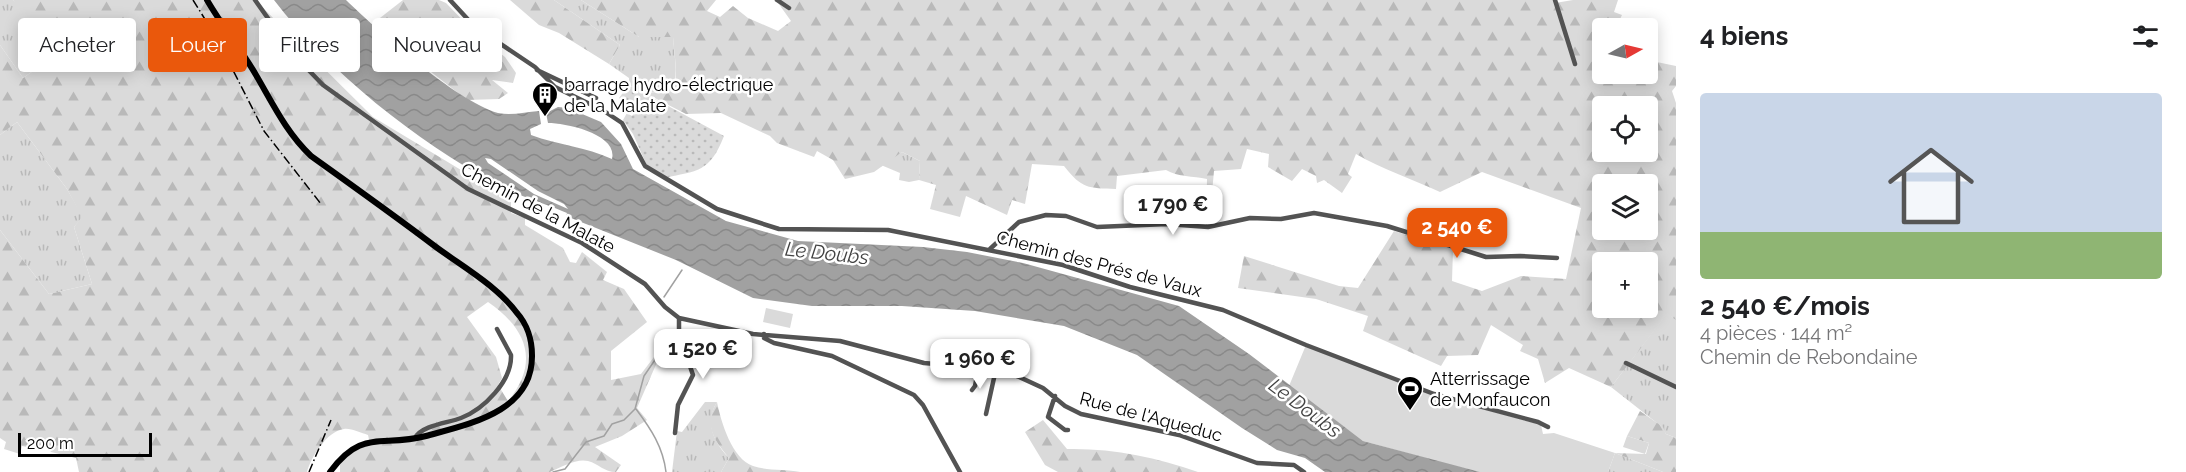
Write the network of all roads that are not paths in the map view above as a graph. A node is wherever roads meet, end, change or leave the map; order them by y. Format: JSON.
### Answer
{"nodes":[{"id":1,"x":207,"y":0,"type":"edge"},
{"id":2,"x":255,"y":0,"type":"edge"},
{"id":3,"x":450,"y":0,"type":"edge"},
{"id":4,"x":777,"y":0,"type":"edge"},
{"id":5,"x":1555,"y":0,"type":"edge"},
{"id":6,"x":789,"y":8,"type":"dead end"},
{"id":7,"x":1575,"y":64,"type":"dead end"},
{"id":8,"x":537,"y":70,"type":"junction"},
{"id":9,"x":596,"y":98,"type":"dead end"},
{"id":10,"x":990,"y":249,"type":"junction"},
{"id":11,"x":1557,"y":258,"type":"dead end"},
{"id":12,"x":679,"y":318,"type":"junction"},
{"id":13,"x":497,"y":328,"type":"dead end"},
{"id":14,"x":764,"y":334,"type":"junction"},
{"id":15,"x":1626,"y":363,"type":"dead end"},
{"id":16,"x":979,"y":366,"type":"junction"},
{"id":17,"x":996,"y":369,"type":"junction"},
{"id":18,"x":1676,"y":387,"type":"edge"},
{"id":19,"x":972,"y":390,"type":"dead end"},
{"id":20,"x":1054,"y":396,"type":"junction"},
{"id":21,"x":987,"y":414,"type":"dead end"},
{"id":22,"x":1548,"y":428,"type":"dead end"},
{"id":23,"x":1068,"y":430,"type":"dead end"},
{"id":24,"x":675,"y":433,"type":"dead end"},
{"id":25,"x":414,"y":439,"type":"junction"},
{"id":26,"x":330,"y":472,"type":"edge"},
{"id":27,"x":960,"y":472,"type":"edge"},
{"id":28,"x":1305,"y":472,"type":"edge"}],
"edges":[{"from":1,"to":25,"type":"main road"},
{"from":2,"to":12,"type":"street","name":"Chemin de la Malate"},
{"from":3,"to":8,"type":"street","name":"Chemin des Prés de Vaux"},
{"from":4,"to":6,"type":"street"},
{"from":5,"to":7,"type":"street"},
{"from":8,"to":9,"type":"street","name":"Chemin des Prés de Vaux"},
{"from":8,"to":10,"type":"street","name":"Chemin des Prés de Vaux"},
{"from":10,"to":11,"type":"street"},
{"from":10,"to":22,"type":"street","name":"Chemin des Prés de Vaux"},
{"from":12,"to":14,"type":"street","name":"Rue de l'Aqueduc"},
{"from":12,"to":24,"type":"street"},
{"from":13,"to":25,"type":"street"},
{"from":14,"to":16,"type":"street","name":"Rue de l'Aqueduc"},
{"from":14,"to":27,"type":"street"},
{"from":15,"to":18,"type":"street"},
{"from":16,"to":17,"type":"street","name":"Rue de l'Aqueduc"},
{"from":16,"to":19,"type":"street"},
{"from":17,"to":20,"type":"street","name":"Rue de l'Aqueduc"},
{"from":17,"to":21,"type":"street"},
{"from":20,"to":23,"type":"street"},
{"from":20,"to":28,"type":"street","name":"Rue de l'Aqueduc"},
{"from":25,"to":26,"type":"main road"}]}
